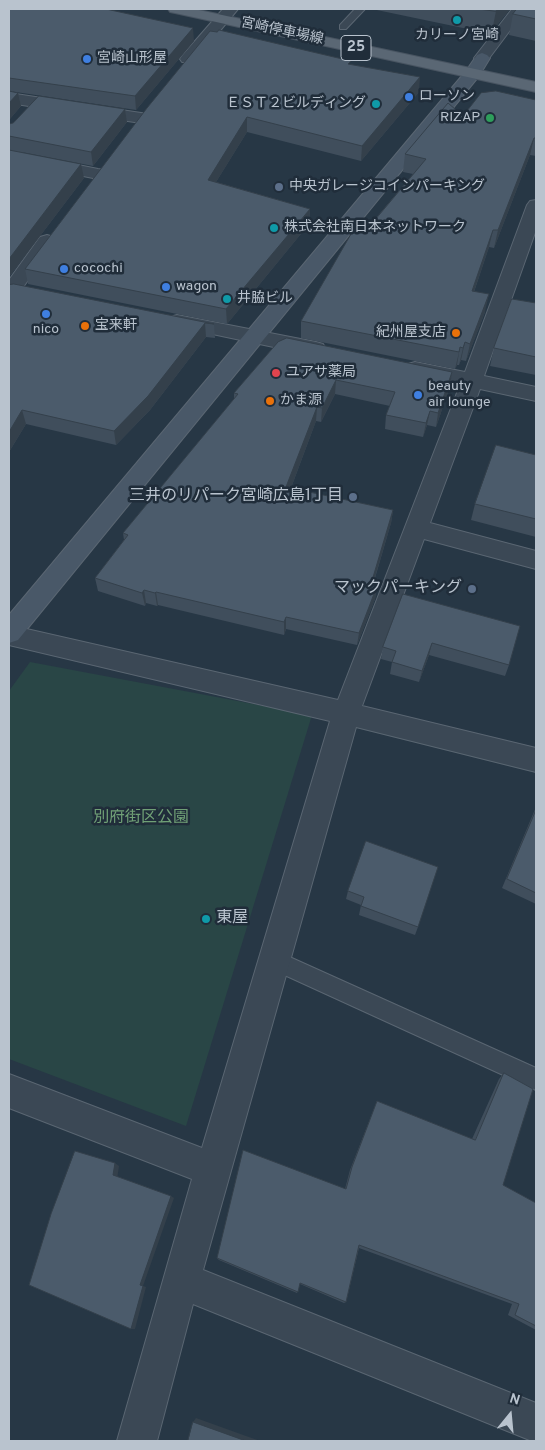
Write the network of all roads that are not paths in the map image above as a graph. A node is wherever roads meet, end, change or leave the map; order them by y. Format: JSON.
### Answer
{"nodes":[{"id":1,"x":175,"y":9,"type":"edge"},
{"id":2,"x":360,"y":9,"type":"edge"},
{"id":3,"x":519,"y":9,"type":"edge"},
{"id":4,"x":226,"y":14,"type":"edge"},
{"id":5,"x":324,"y":23,"type":"dead end"},
{"id":6,"x":343,"y":27,"type":"junction"},
{"id":7,"x":361,"y":31,"type":"dead end"},
{"id":8,"x":463,"y":54,"type":"dead end"},
{"id":9,"x":500,"y":62,"type":"dead end"},
{"id":10,"x":478,"y":66,"type":"junction"},
{"id":11,"x":178,"y":72,"type":"edge"},
{"id":12,"x":536,"y":87,"type":"edge"},
{"id":13,"x":9,"y":98,"type":"edge"},
{"id":14,"x":153,"y":102,"type":"edge"},
{"id":15,"x":141,"y":118,"type":"junction"},
{"id":16,"x":129,"y":132,"type":"edge"},
{"id":17,"x":9,"y":156,"type":"edge"},
{"id":18,"x":86,"y":189,"type":"edge"},
{"id":19,"x":536,"y":205,"type":"edge"},
{"id":20,"x":58,"y":228,"type":"edge"},
{"id":21,"x":15,"y":291,"type":"edge"},
{"id":22,"x":157,"y":317,"type":"edge"},
{"id":23,"x":254,"y":336,"type":"junction"},
{"id":24,"x":340,"y":354,"type":"edge"},
{"id":25,"x":396,"y":365,"type":"edge"},
{"id":26,"x":472,"y":381,"type":"junction"},
{"id":27,"x":536,"y":394,"type":"edge"},
{"id":28,"x":416,"y":528,"type":"junction"},
{"id":29,"x":536,"y":560,"type":"edge"},
{"id":30,"x":9,"y":634,"type":"edge"},
{"id":31,"x":346,"y":713,"type":"junction"},
{"id":32,"x":536,"y":760,"type":"edge"},
{"id":33,"x":274,"y":960,"type":"junction"},
{"id":34,"x":536,"y":1079,"type":"edge"},
{"id":35,"x":9,"y":1091,"type":"edge"},
{"id":36,"x":214,"y":1170,"type":"junction"},
{"id":37,"x":181,"y":1280,"type":"junction"},
{"id":38,"x":536,"y":1423,"type":"edge"},
{"id":39,"x":137,"y":1441,"type":"edge"}],
"edges":[{"from":1,"to":4,"type":"main road","name":"宮崎停車場線","number":"25"},
{"from":2,"to":6,"type":"lane"},
{"from":3,"to":10,"type":"street"},
{"from":4,"to":10,"type":"main road","name":"宮崎停車場線","number":"25"},
{"from":4,"to":11,"type":"street"},
{"from":5,"to":6,"type":"main road","name":"宮崎停車場線","number":"25"},
{"from":6,"to":7,"type":"main road","name":"宮崎停車場線","number":"25"},
{"from":8,"to":10,"type":"main road","name":"宮崎停車場線","number":"25"},
{"from":9,"to":10,"type":"main road","name":"宮崎停車場線","number":"25"},
{"from":10,"to":12,"type":"main road","name":"宮崎停車場線","number":"25"},
{"from":10,"to":23,"type":"street"},
{"from":13,"to":15,"type":"street"},
{"from":14,"to":15,"type":"street"},
{"from":15,"to":16,"type":"street"},
{"from":17,"to":18,"type":"street"},
{"from":19,"to":26,"type":"street"},
{"from":20,"to":21,"type":"street"},
{"from":22,"to":23,"type":"street"},
{"from":23,"to":24,"type":"street"},
{"from":23,"to":30,"type":"street"},
{"from":25,"to":26,"type":"street"},
{"from":26,"to":27,"type":"street"},
{"from":26,"to":28,"type":"street"},
{"from":28,"to":29,"type":"street"},
{"from":28,"to":31,"type":"street"},
{"from":30,"to":31,"type":"street"},
{"from":31,"to":32,"type":"street"},
{"from":31,"to":33,"type":"street"},
{"from":33,"to":34,"type":"lane"},
{"from":33,"to":36,"type":"street"},
{"from":35,"to":36,"type":"street"},
{"from":36,"to":37,"type":"street"},
{"from":37,"to":38,"type":"street"},
{"from":37,"to":39,"type":"street"}]}
